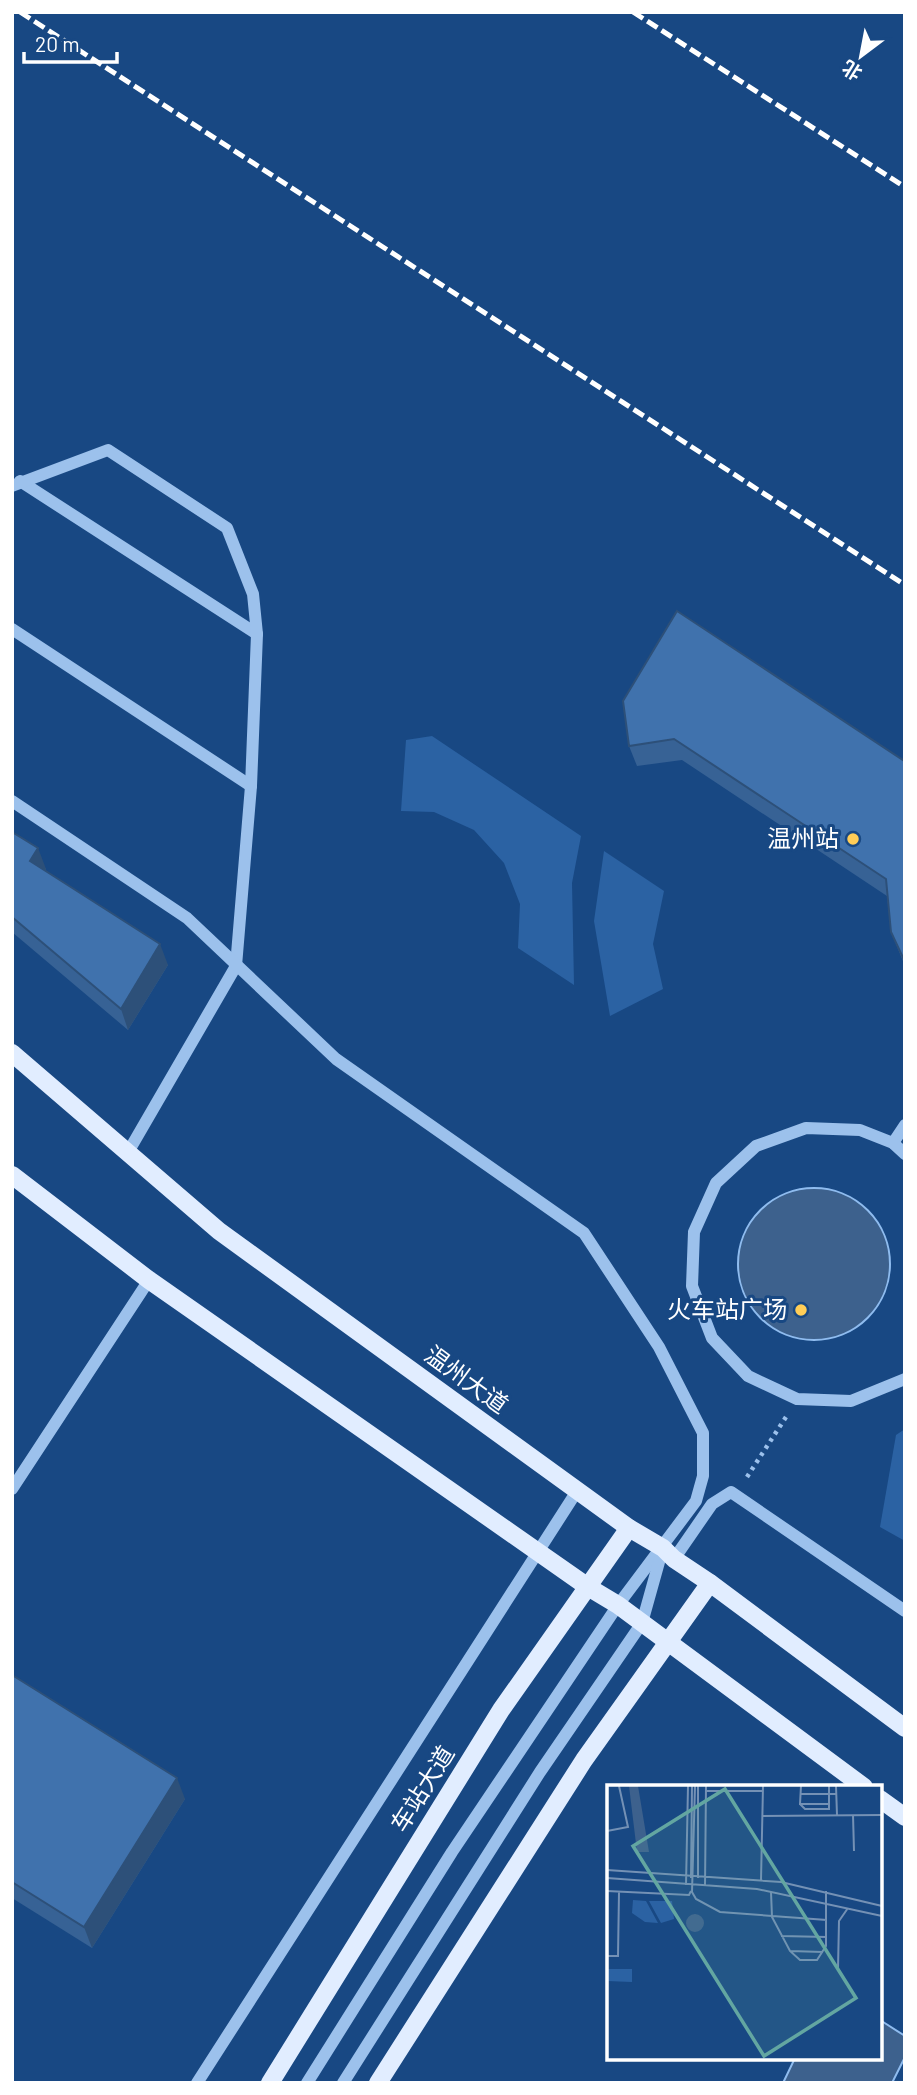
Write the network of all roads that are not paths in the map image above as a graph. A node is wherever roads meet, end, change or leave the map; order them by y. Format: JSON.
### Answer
{"nodes":[{"id":1,"x":16,"y":483,"type":"edge"},
{"id":2,"x":12,"y":629,"type":"edge"},
{"id":3,"x":257,"y":634,"type":"junction"},
{"id":4,"x":251,"y":786,"type":"junction"},
{"id":5,"x":12,"y":801,"type":"edge"},
{"id":6,"x":236,"y":966,"type":"junction"},
{"id":7,"x":12,"y":1053,"type":"edge"},
{"id":8,"x":905,"y":1125,"type":"edge"},
{"id":9,"x":893,"y":1143,"type":"junction"},
{"id":10,"x":127,"y":1154,"type":"junction"},
{"id":11,"x":905,"y":1154,"type":"edge"},
{"id":12,"x":12,"y":1175,"type":"edge"},
{"id":13,"x":149,"y":1280,"type":"junction"},
{"id":14,"x":905,"y":1380,"type":"edge"},
{"id":15,"x":12,"y":1489,"type":"edge"},
{"id":16,"x":577,"y":1491,"type":"junction"},
{"id":17,"x":629,"y":1528,"type":"junction"},
{"id":18,"x":537,"y":1551,"type":"junction"},
{"id":19,"x":668,"y":1553,"type":"junction"},
{"id":20,"x":710,"y":1583,"type":"junction"},
{"id":21,"x":588,"y":1587,"type":"junction"},
{"id":22,"x":618,"y":1605,"type":"junction"},
{"id":23,"x":905,"y":1611,"type":"edge"},
{"id":24,"x":642,"y":1623,"type":"junction"},
{"id":25,"x":669,"y":1643,"type":"junction"},
{"id":26,"x":905,"y":1728,"type":"edge"},
{"id":27,"x":861,"y":1785,"type":"edge"},
{"id":28,"x":882,"y":1801,"type":"edge"},
{"id":29,"x":905,"y":1818,"type":"edge"},
{"id":30,"x":197,"y":2083,"type":"edge"},
{"id":31,"x":270,"y":2083,"type":"edge"},
{"id":32,"x":307,"y":2083,"type":"edge"},
{"id":33,"x":343,"y":2083,"type":"edge"},
{"id":34,"x":378,"y":2083,"type":"edge"}],
"edges":[{"from":1,"to":3,"type":"street"},
{"from":1,"to":3,"type":"street"},
{"from":2,"to":4,"type":"street"},
{"from":3,"to":4,"type":"street"},
{"from":4,"to":6,"type":"street"},
{"from":5,"to":6,"type":"street"},
{"from":6,"to":10,"type":"street"},
{"from":6,"to":19,"type":"street"},
{"from":7,"to":10,"type":"main road","name":"温州大道"},
{"from":8,"to":9,"type":"street"},
{"from":9,"to":11,"type":"street"},
{"from":9,"to":14,"type":"street"},
{"from":10,"to":16,"type":"main road","name":"温州大道"},
{"from":12,"to":13,"type":"main road"},
{"from":13,"to":15,"type":"street"},
{"from":13,"to":18,"type":"main road"},
{"from":16,"to":17,"type":"main road","name":"温州大道"},
{"from":16,"to":18,"type":"street"},
{"from":17,"to":19,"type":"main road","name":"温州大道"},
{"from":17,"to":21,"type":"main road","name":"车站大道"},
{"from":18,"to":21,"type":"main road"},
{"from":18,"to":30,"type":"street"},
{"from":19,"to":20,"type":"main road","name":"温州大道"},
{"from":19,"to":22,"type":"street"},
{"from":19,"to":23,"type":"street"},
{"from":19,"to":24,"type":"street"},
{"from":20,"to":25,"type":"main road"},
{"from":20,"to":26,"type":"main road","name":"温州大道"},
{"from":21,"to":22,"type":"main road"},
{"from":21,"to":31,"type":"main road","name":"车站大道"},
{"from":22,"to":24,"type":"main road"},
{"from":22,"to":32,"type":"street"},
{"from":24,"to":25,"type":"main road"},
{"from":24,"to":33,"type":"street"},
{"from":25,"to":27,"type":"main road"},
{"from":25,"to":34,"type":"main road"},
{"from":28,"to":29,"type":"main road"}]}
